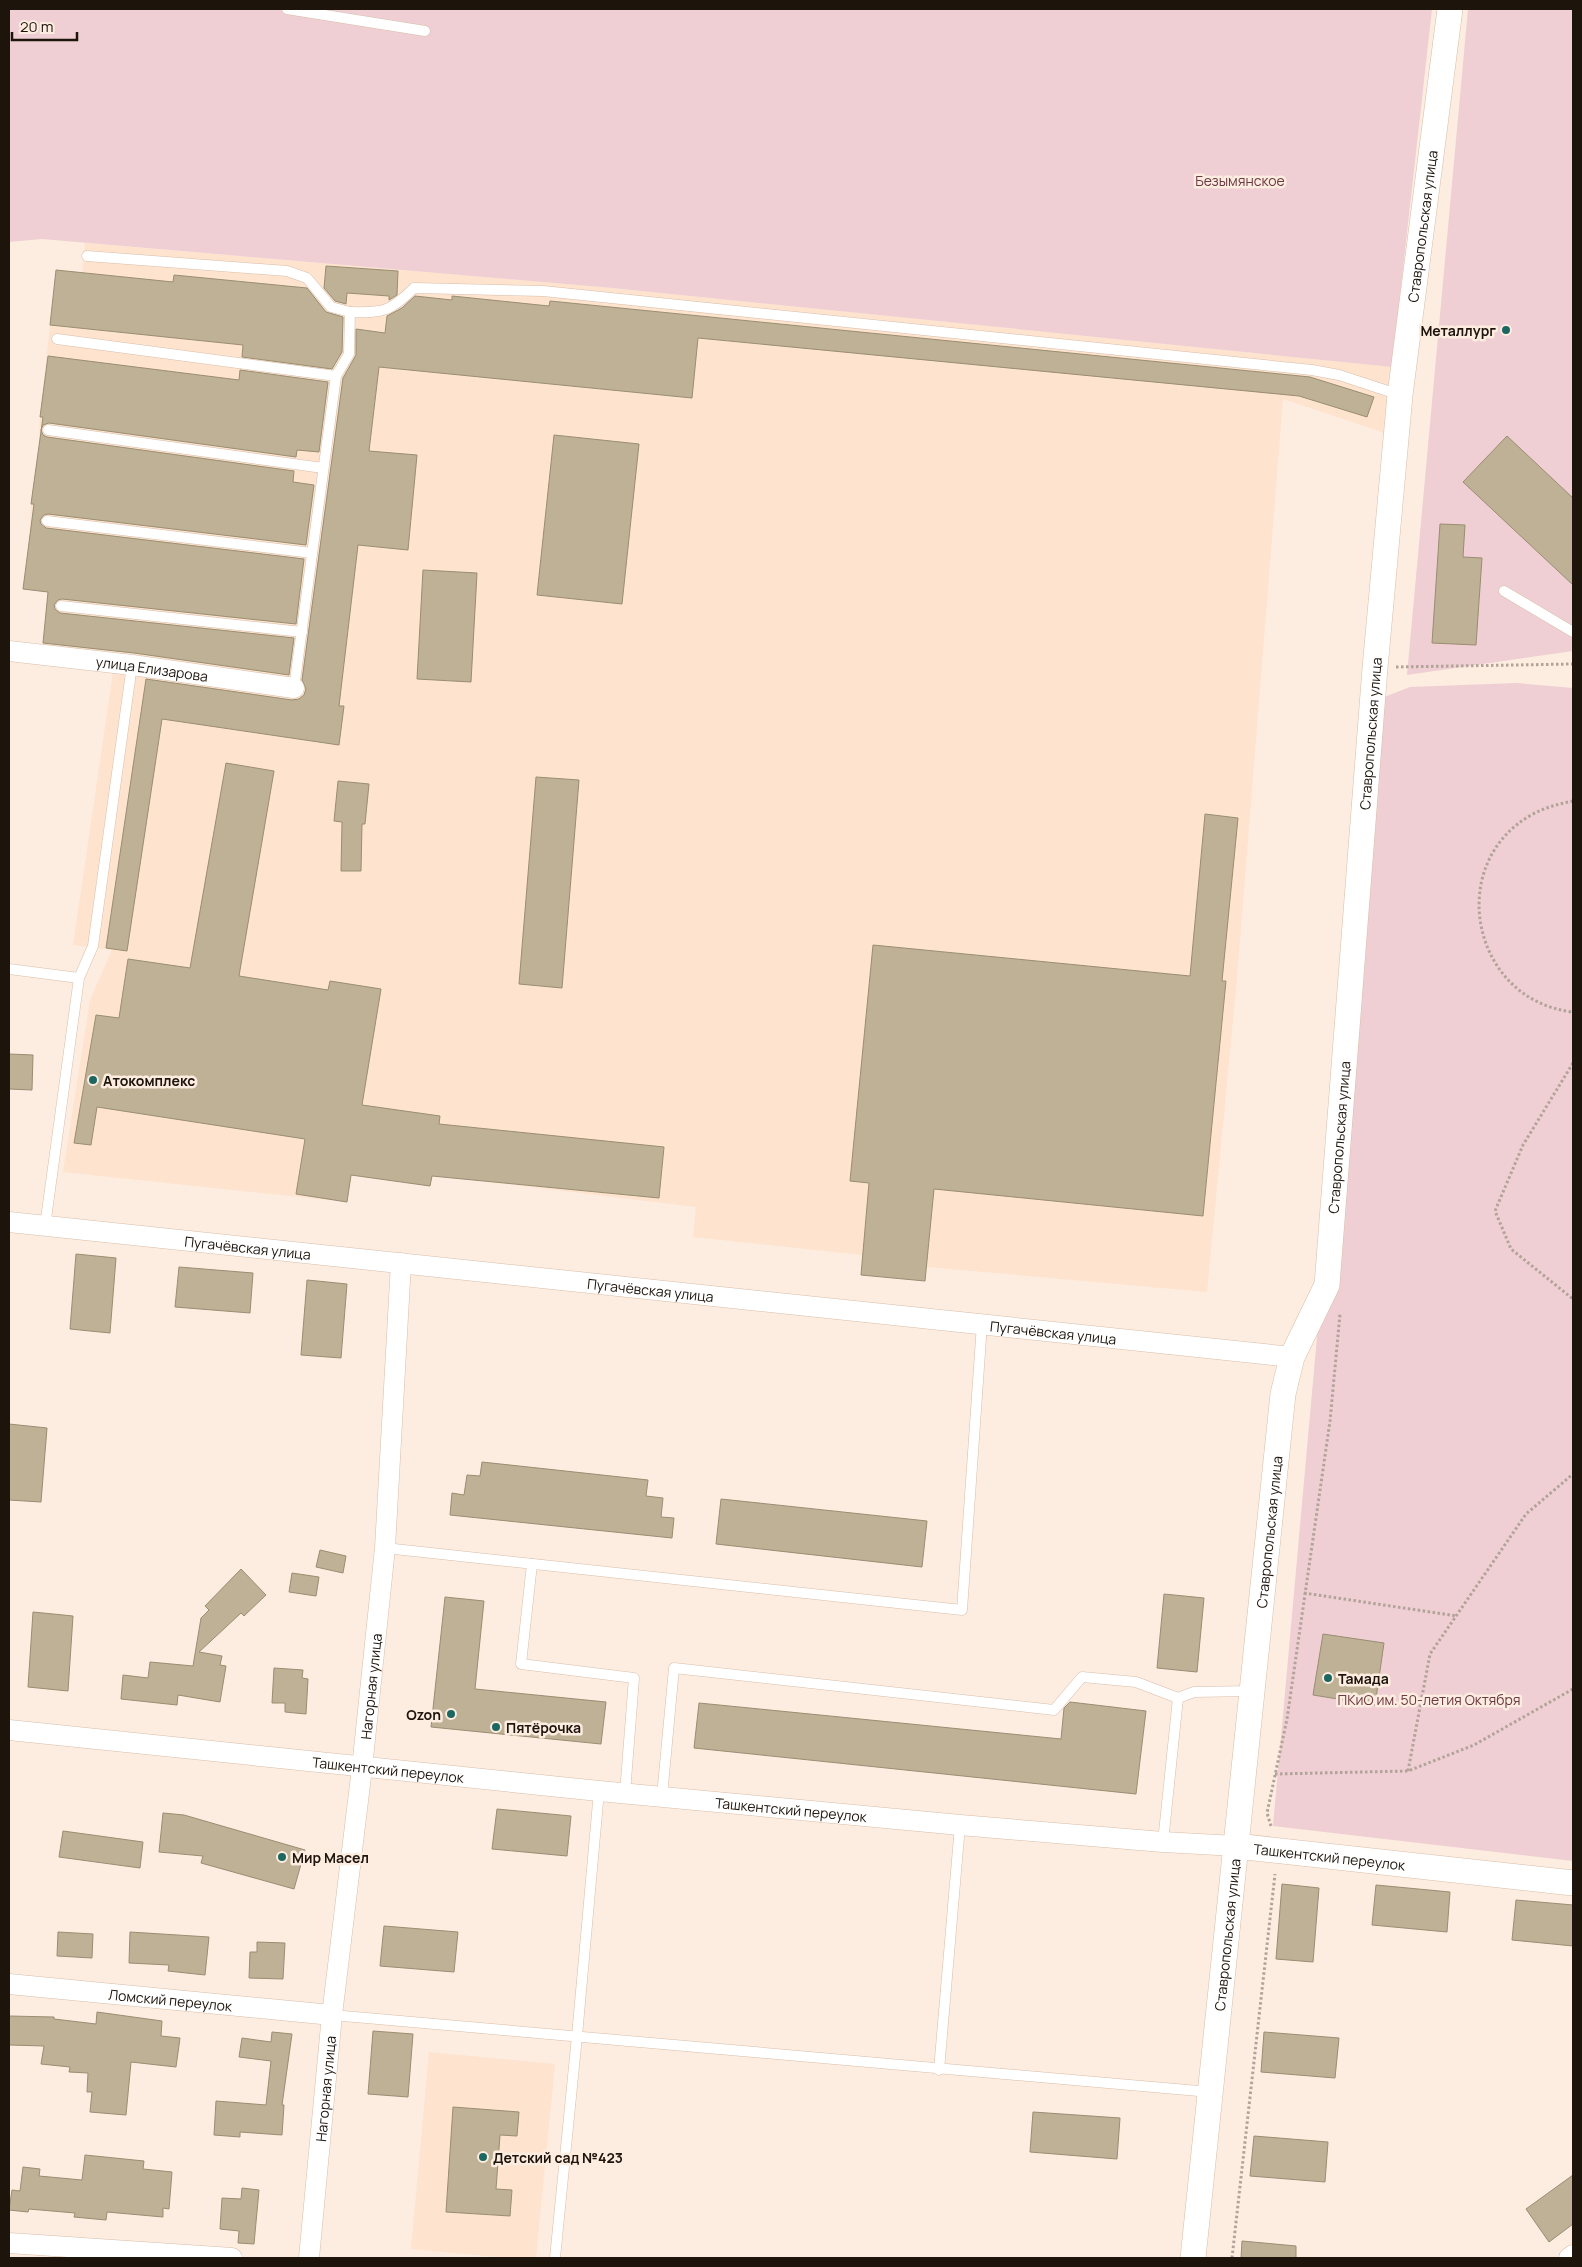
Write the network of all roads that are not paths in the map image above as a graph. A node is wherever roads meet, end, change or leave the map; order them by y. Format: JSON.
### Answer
{"nodes":[{"id":1,"x":287,"y":9,"type":"edge"},
{"id":2,"x":1450,"y":9,"type":"edge"},
{"id":3,"x":425,"y":31,"type":"dead end"},
{"id":4,"x":87,"y":256,"type":"dead end"},
{"id":5,"x":350,"y":312,"type":"junction"},
{"id":6,"x":57,"y":340,"type":"dead end"},
{"id":7,"x":336,"y":376,"type":"junction"},
{"id":8,"x":1400,"y":395,"type":"junction"},
{"id":9,"x":48,"y":430,"type":"dead end"},
{"id":10,"x":323,"y":468,"type":"junction"},
{"id":11,"x":47,"y":521,"type":"dead end"},
{"id":12,"x":312,"y":553,"type":"junction"},
{"id":13,"x":1504,"y":591,"type":"dead end"},
{"id":14,"x":61,"y":606,"type":"dead end"},
{"id":15,"x":302,"y":632,"type":"junction"},
{"id":16,"x":1573,"y":632,"type":"edge"},
{"id":17,"x":9,"y":651,"type":"edge"},
{"id":18,"x":132,"y":665,"type":"junction"},
{"id":19,"x":294,"y":688,"type":"joint"},
{"id":20,"x":9,"y":969,"type":"edge"},
{"id":21,"x":79,"y":978,"type":"junction"},
{"id":22,"x":9,"y":1222,"type":"edge"},
{"id":23,"x":45,"y":1226,"type":"junction"},
{"id":24,"x":401,"y":1263,"type":"junction"},
{"id":25,"x":982,"y":1324,"type":"junction"},
{"id":26,"x":1292,"y":1357,"type":"junction"},
{"id":27,"x":385,"y":1548,"type":"junction"},
{"id":28,"x":532,"y":1564,"type":"junction"},
{"id":29,"x":1252,"y":1691,"type":"junction"},
{"id":30,"x":1178,"y":1698,"type":"junction"},
{"id":31,"x":9,"y":1730,"type":"edge"},
{"id":32,"x":362,"y":1768,"type":"junction"},
{"id":33,"x":599,"y":1791,"type":"junction"},
{"id":34,"x":625,"y":1793,"type":"junction"},
{"id":35,"x":662,"y":1796,"type":"junction"},
{"id":36,"x":960,"y":1825,"type":"junction"},
{"id":37,"x":1163,"y":1842,"type":"junction"},
{"id":38,"x":1236,"y":1846,"type":"junction"},
{"id":39,"x":1573,"y":1883,"type":"edge"},
{"id":40,"x":9,"y":1984,"type":"edge"},
{"id":41,"x":332,"y":2015,"type":"junction"},
{"id":42,"x":577,"y":2036,"type":"junction"},
{"id":43,"x":939,"y":2070,"type":"junction"},
{"id":44,"x":1210,"y":2092,"type":"junction"},
{"id":45,"x":9,"y":2244,"type":"edge"},
{"id":46,"x":1573,"y":2255,"type":"edge"},
{"id":47,"x":232,"y":2258,"type":"edge"},
{"id":48,"x":309,"y":2258,"type":"edge"},
{"id":49,"x":555,"y":2258,"type":"edge"},
{"id":50,"x":1193,"y":2258,"type":"edge"},
{"id":51,"x":1569,"y":2258,"type":"edge"}],
"edges":[{"from":1,"to":3,"type":"lane"},
{"from":2,"to":8,"type":"street","name":"Ставропольская улица"},
{"from":4,"to":5,"type":"lane"},
{"from":5,"to":7,"type":"lane"},
{"from":5,"to":8,"type":"lane"},
{"from":6,"to":7,"type":"lane"},
{"from":7,"to":10,"type":"lane"},
{"from":8,"to":26,"type":"street","name":"Ставропольская улица"},
{"from":9,"to":10,"type":"lane"},
{"from":10,"to":12,"type":"lane"},
{"from":11,"to":12,"type":"lane"},
{"from":12,"to":15,"type":"lane"},
{"from":13,"to":16,"type":"lane"},
{"from":14,"to":15,"type":"lane"},
{"from":15,"to":19,"type":"lane"},
{"from":17,"to":18,"type":"street","name":"улица Елизарова"},
{"from":18,"to":19,"type":"street","name":"улица Елизарова"},
{"from":18,"to":21,"type":"lane"},
{"from":20,"to":21,"type":"lane"},
{"from":21,"to":23,"type":"lane"},
{"from":22,"to":23,"type":"street","name":"Пугачёвская улица"},
{"from":23,"to":24,"type":"street","name":"Пугачёвская улица"},
{"from":24,"to":25,"type":"street","name":"Пугачёвская улица"},
{"from":24,"to":27,"type":"street","name":"Нагорная улица"},
{"from":25,"to":26,"type":"street","name":"Пугачёвская улица"},
{"from":25,"to":28,"type":"lane"},
{"from":26,"to":29,"type":"street","name":"Ставропольская улица"},
{"from":27,"to":28,"type":"lane"},
{"from":27,"to":32,"type":"street","name":"Нагорная улица"},
{"from":28,"to":34,"type":"lane"},
{"from":29,"to":30,"type":"lane"},
{"from":29,"to":38,"type":"street","name":"Ставропольская улица"},
{"from":30,"to":35,"type":"lane"},
{"from":30,"to":37,"type":"lane"},
{"from":31,"to":32,"type":"street","name":"Ташкентский переулок"},
{"from":32,"to":33,"type":"street","name":"Ташкентский переулок"},
{"from":32,"to":41,"type":"street","name":"Нагорная улица"},
{"from":33,"to":34,"type":"street","name":"Ташкентский переулок"},
{"from":33,"to":42,"type":"lane"},
{"from":34,"to":35,"type":"street","name":"Ташкентский переулок"},
{"from":35,"to":36,"type":"street","name":"Ташкентский переулок"},
{"from":36,"to":37,"type":"street","name":"Ташкентский переулок"},
{"from":36,"to":43,"type":"lane"},
{"from":37,"to":38,"type":"street","name":"Ташкентский переулок"},
{"from":38,"to":39,"type":"street","name":"Ташкентский переулок"},
{"from":38,"to":44,"type":"street","name":"Ставропольская улица"},
{"from":40,"to":41,"type":"street","name":"Ломский переулок"},
{"from":41,"to":42,"type":"lane"},
{"from":41,"to":48,"type":"street","name":"Нагорная улица"},
{"from":42,"to":43,"type":"lane"},
{"from":42,"to":49,"type":"lane"},
{"from":43,"to":44,"type":"lane"},
{"from":44,"to":50,"type":"street","name":"Ставропольская улица"},
{"from":45,"to":47,"type":"street"},
{"from":46,"to":51,"type":"street"}]}
